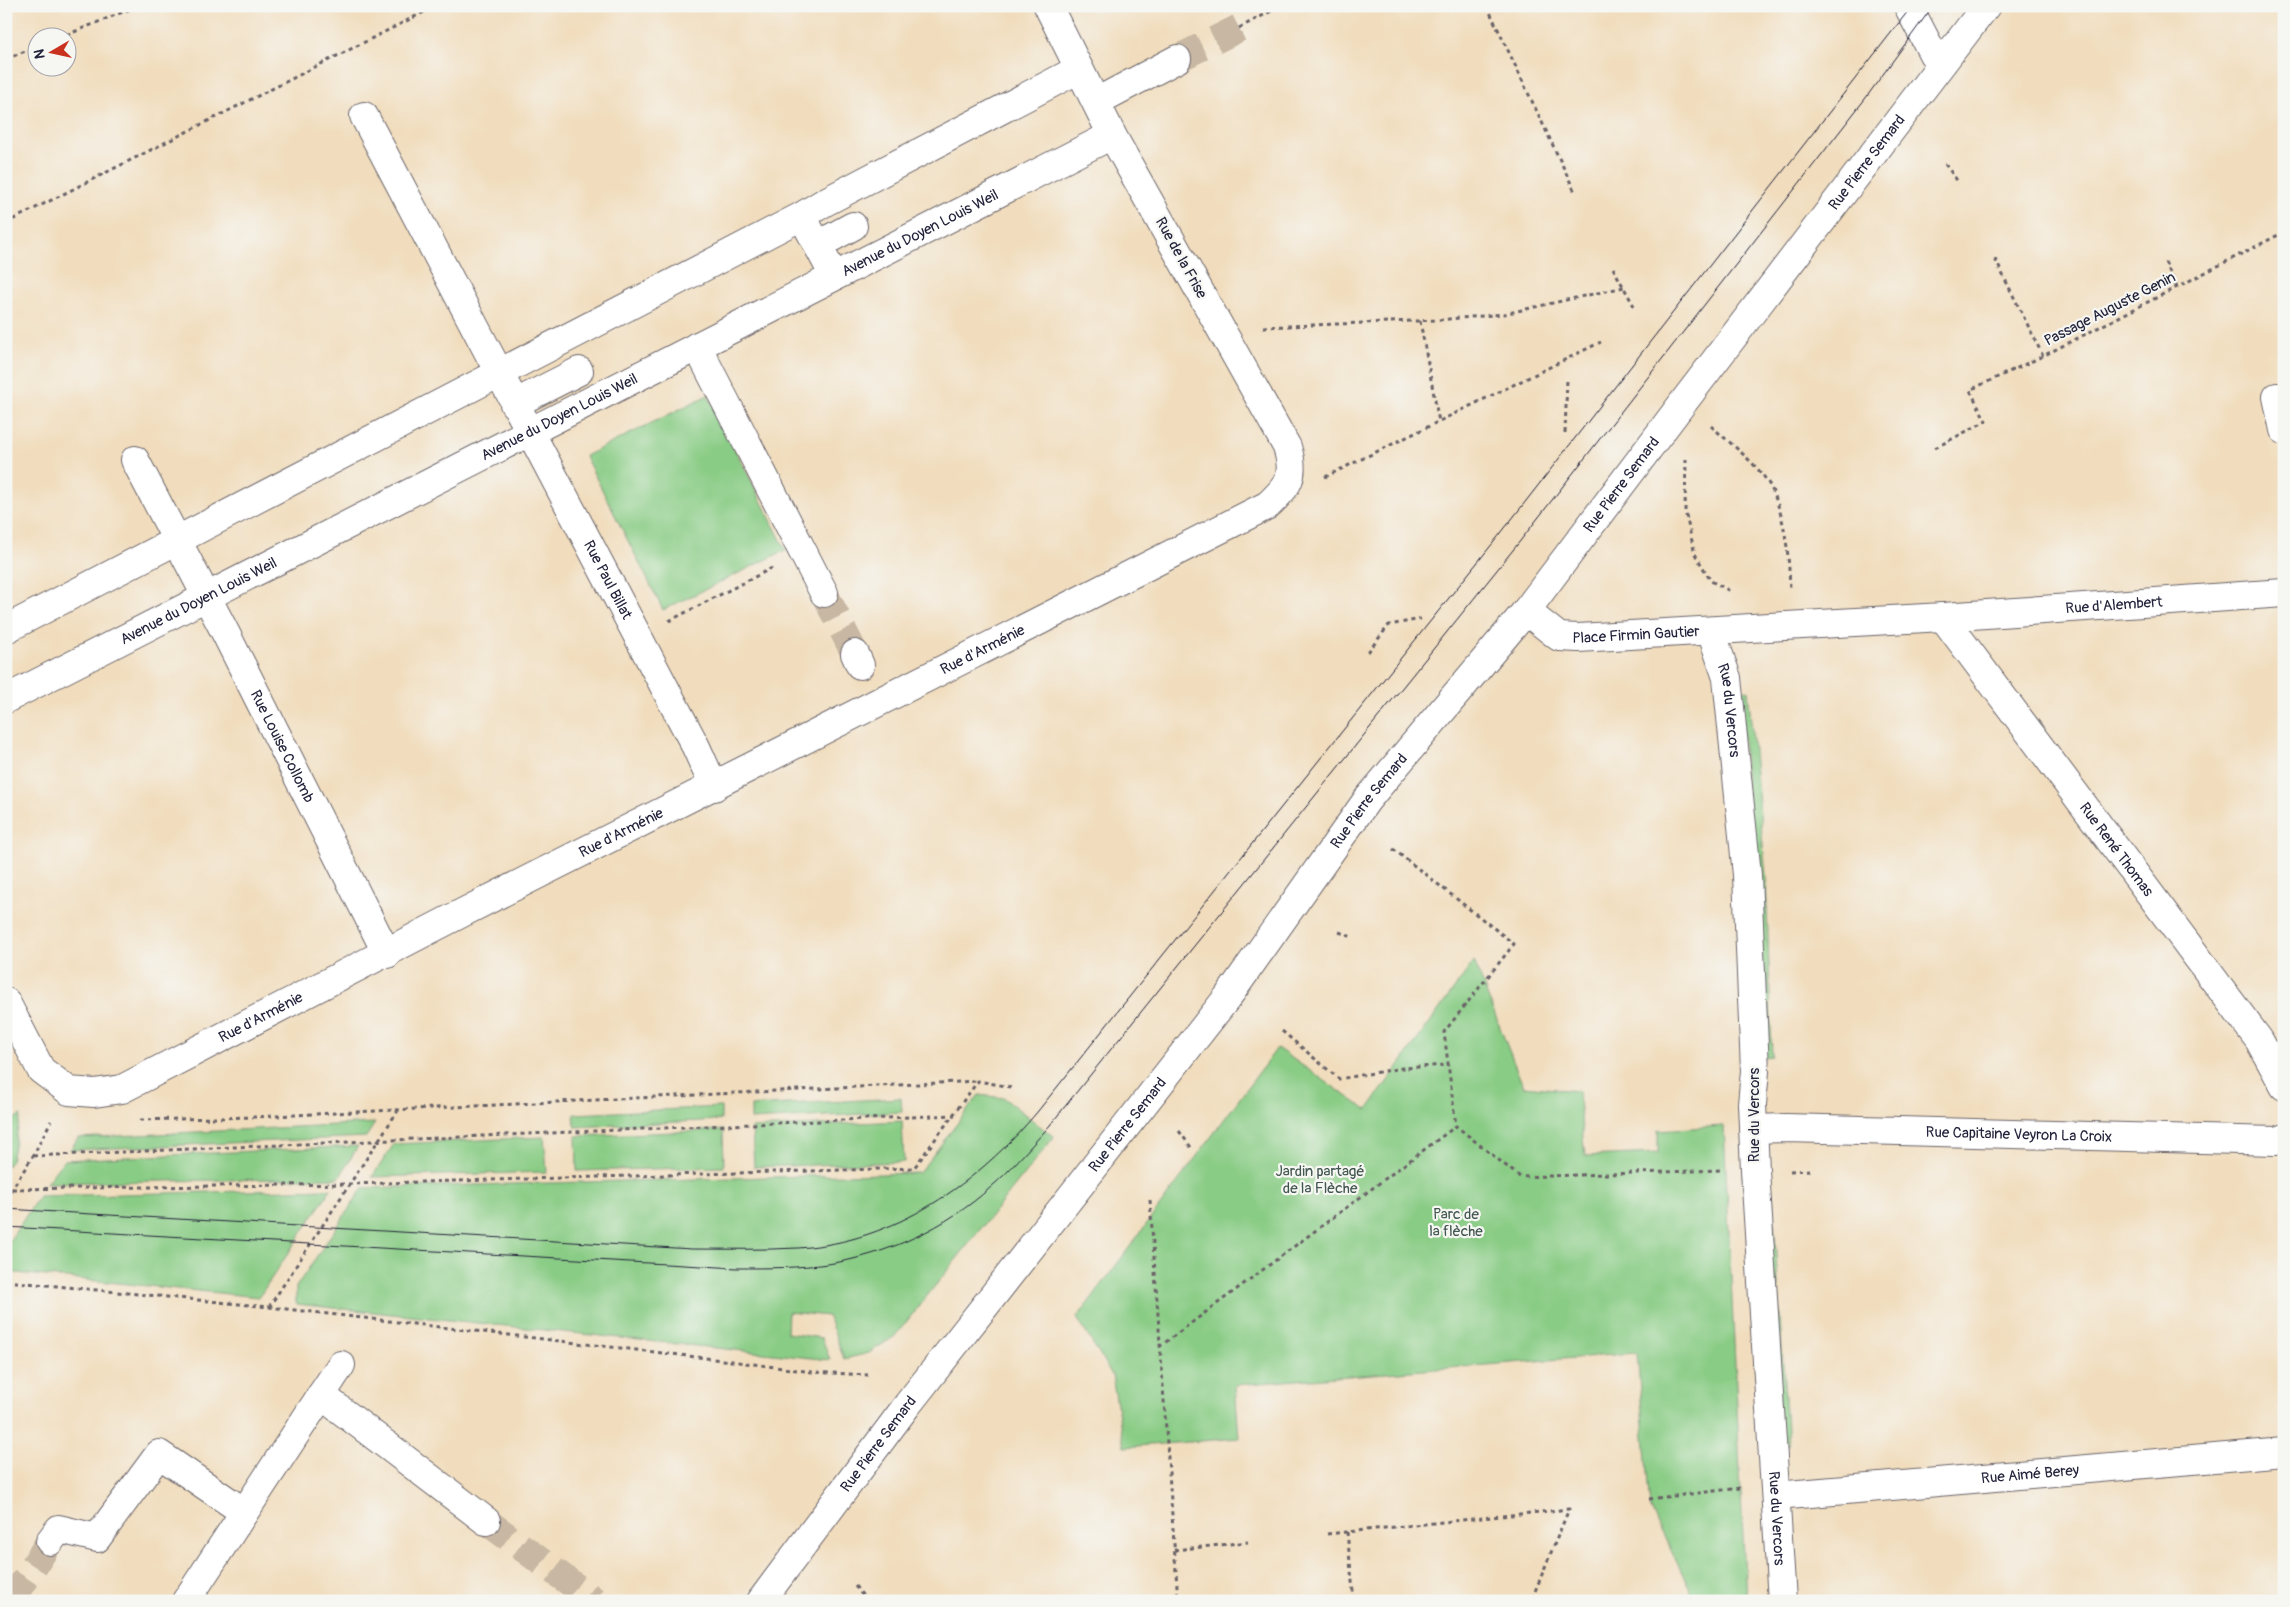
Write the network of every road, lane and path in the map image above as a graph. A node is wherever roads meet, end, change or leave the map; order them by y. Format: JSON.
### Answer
{"nodes":[{"id":1,"x":138,"y":6,"type":"edge"},
{"id":2,"x":436,"y":6,"type":"edge"},
{"id":3,"x":1048,"y":6,"type":"edge"},
{"id":4,"x":1280,"y":6,"type":"edge"},
{"id":5,"x":1487,"y":6,"type":"edge"},
{"id":6,"x":1908,"y":6,"type":"edge"},
{"id":7,"x":1986,"y":6,"type":"edge"},
{"id":8,"x":1239,"y":28,"type":"tunnel mouth"},
{"id":9,"x":78,"y":31,"type":"edge"},
{"id":10,"x":28,"y":50,"type":"edge"},
{"id":11,"x":6,"y":59,"type":"edge"},
{"id":12,"x":1177,"y":59,"type":"tunnel mouth"},
{"id":13,"x":1942,"y":63,"type":"junction"},
{"id":14,"x":1080,"y":69,"type":"junction"},
{"id":15,"x":1096,"y":102,"type":"junction"},
{"id":16,"x":364,"y":116,"type":"dead end"},
{"id":17,"x":1112,"y":135,"type":"junction"},
{"id":18,"x":1945,"y":164,"type":"dead end"},
{"id":19,"x":1959,"y":183,"type":"dead end"},
{"id":20,"x":1575,"y":192,"type":"dead end"},
{"id":21,"x":802,"y":216,"type":"junction"},
{"id":22,"x":6,"y":223,"type":"edge"},
{"id":23,"x":853,"y":226,"type":"dead end"},
{"id":24,"x":2284,"y":232,"type":"edge"},
{"id":25,"x":818,"y":245,"type":"junction"},
{"id":26,"x":1995,"y":259,"type":"dead end"},
{"id":27,"x":2165,"y":262,"type":"dead end"},
{"id":28,"x":1613,"y":268,"type":"dead end"},
{"id":29,"x":834,"y":276,"type":"junction"},
{"id":30,"x":1624,"y":287,"type":"junction"},
{"id":31,"x":2177,"y":287,"type":"junction"},
{"id":32,"x":1634,"y":306,"type":"dead end"},
{"id":33,"x":1420,"y":321,"type":"junction"},
{"id":34,"x":1264,"y":327,"type":"dead end"},
{"id":35,"x":1601,"y":342,"type":"dead end"},
{"id":36,"x":697,"y":346,"type":"junction"},
{"id":37,"x":2043,"y":356,"type":"junction"},
{"id":38,"x":579,"y":370,"type":"dead end"},
{"id":39,"x":499,"y":373,"type":"junction"},
{"id":40,"x":1567,"y":379,"type":"dead end"},
{"id":41,"x":2277,"y":397,"type":"dead end"},
{"id":42,"x":514,"y":404,"type":"junction"},
{"id":43,"x":1439,"y":422,"type":"junction"},
{"id":44,"x":1710,"y":425,"type":"dead end"},
{"id":45,"x":2284,"y":430,"type":"edge"},
{"id":46,"x":529,"y":431,"type":"junction"},
{"id":47,"x":1565,"y":433,"type":"dead end"},
{"id":48,"x":1935,"y":448,"type":"dead end"},
{"id":49,"x":1686,"y":458,"type":"dead end"},
{"id":50,"x":135,"y":460,"type":"dead end"},
{"id":51,"x":1322,"y":478,"type":"dead end"},
{"id":52,"x":1268,"y":505,"type":"joint"},
{"id":53,"x":178,"y":541,"type":"junction"},
{"id":54,"x":803,"y":553,"type":"junction"},
{"id":55,"x":1790,"y":592,"type":"dead end"},
{"id":56,"x":824,"y":593,"type":"tunnel mouth"},
{"id":57,"x":2284,"y":593,"type":"edge"},
{"id":58,"x":207,"y":597,"type":"junction"},
{"id":59,"x":1526,"y":611,"type":"junction"},
{"id":60,"x":1943,"y":618,"type":"junction"},
{"id":61,"x":1421,"y":619,"type":"dead end"},
{"id":62,"x":664,"y":624,"type":"dead end"},
{"id":63,"x":1754,"y":628,"type":"junction"},
{"id":64,"x":6,"y":630,"type":"edge"},
{"id":65,"x":1711,"y":632,"type":"junction"},
{"id":66,"x":1368,"y":652,"type":"dead end"},
{"id":67,"x":6,"y":700,"type":"edge"},
{"id":68,"x":714,"y":787,"type":"junction"},
{"id":69,"x":1393,"y":849,"type":"dead end"},
{"id":70,"x":1339,"y":932,"type":"dead end"},
{"id":71,"x":1352,"y":937,"type":"dead end"},
{"id":72,"x":387,"y":954,"type":"junction"},
{"id":73,"x":6,"y":1002,"type":"edge"},
{"id":74,"x":1282,"y":1031,"type":"dead end"},
{"id":75,"x":1449,"y":1065,"type":"junction"},
{"id":76,"x":978,"y":1081,"type":"junction"},
{"id":77,"x":2284,"y":1086,"type":"edge"},
{"id":78,"x":1011,"y":1087,"type":"dead end"},
{"id":79,"x":69,"y":1090,"type":"junction"},
{"id":80,"x":399,"y":1109,"type":"junction"},
{"id":81,"x":955,"y":1115,"type":"junction"},
{"id":82,"x":138,"y":1120,"type":"dead end"},
{"id":83,"x":60,"y":1122,"type":"dead end"},
{"id":84,"x":50,"y":1123,"type":"junction"},
{"id":85,"x":1456,"y":1126,"type":"junction"},
{"id":86,"x":1753,"y":1130,"type":"junction"},
{"id":87,"x":1179,"y":1131,"type":"dead end"},
{"id":88,"x":2284,"y":1138,"type":"edge"},
{"id":89,"x":379,"y":1140,"type":"junction"},
{"id":90,"x":1192,"y":1150,"type":"dead end"},
{"id":91,"x":33,"y":1156,"type":"junction"},
{"id":92,"x":1722,"y":1170,"type":"dead end"},
{"id":93,"x":350,"y":1184,"type":"junction"},
{"id":94,"x":12,"y":1189,"type":"junction"},
{"id":95,"x":6,"y":1198,"type":"edge"},
{"id":96,"x":1150,"y":1200,"type":"dead end"},
{"id":97,"x":6,"y":1282,"type":"edge"},
{"id":98,"x":269,"y":1307,"type":"junction"},
{"id":99,"x":1159,"y":1347,"type":"junction"},
{"id":100,"x":341,"y":1365,"type":"dead end"},
{"id":101,"x":868,"y":1375,"type":"dead end"},
{"id":102,"x":321,"y":1395,"type":"junction"},
{"id":103,"x":2284,"y":1452,"type":"edge"},
{"id":104,"x":1741,"y":1488,"type":"dead end"},
{"id":105,"x":1776,"y":1496,"type":"junction"},
{"id":106,"x":1649,"y":1499,"type":"dead end"},
{"id":107,"x":244,"y":1512,"type":"junction"},
{"id":108,"x":486,"y":1521,"type":"tunnel mouth"},
{"id":109,"x":1348,"y":1532,"type":"junction"},
{"id":110,"x":1327,"y":1534,"type":"dead end"},
{"id":111,"x":50,"y":1540,"type":"tunnel mouth"},
{"id":112,"x":1248,"y":1542,"type":"dead end"},
{"id":113,"x":1174,"y":1550,"type":"junction"},
{"id":114,"x":855,"y":1586,"type":"dead end"},
{"id":115,"x":186,"y":1601,"type":"edge"},
{"id":116,"x":761,"y":1601,"type":"edge"},
{"id":117,"x":866,"y":1601,"type":"edge"},
{"id":118,"x":1178,"y":1601,"type":"edge"},
{"id":119,"x":1354,"y":1601,"type":"edge"},
{"id":120,"x":1531,"y":1601,"type":"edge"},
{"id":121,"x":1782,"y":1601,"type":"edge"}],
"edges":[{"from":1,"to":9,"type":"path"},
{"from":2,"to":22,"type":"path"},
{"from":3,"to":14,"type":"street","name":"Rue de la Frise"},
{"from":4,"to":8,"type":"path"},
{"from":5,"to":20,"type":"path"},
{"from":6,"to":13,"type":"street"},
{"from":7,"to":13,"type":"street","name":"Rue Pierre Semard"},
{"from":10,"to":11,"type":"path"},
{"from":12,"to":15,"type":"street"},
{"from":13,"to":59,"type":"street","name":"Rue Pierre Semard"},
{"from":14,"to":15,"type":"street","name":"Rue de la Frise"},
{"from":14,"to":21,"type":"street"},
{"from":15,"to":17,"type":"street","name":"Rue de la Frise"},
{"from":16,"to":39,"type":"street","name":"Rue Paul Billat"},
{"from":17,"to":29,"type":"street","name":"Avenue du Doyen Louis Weil"},
{"from":17,"to":52,"type":"street","name":"Rue de la Frise"},
{"from":18,"to":19,"type":"path"},
{"from":21,"to":25,"type":"street"},
{"from":21,"to":39,"type":"street"},
{"from":23,"to":25,"type":"street"},
{"from":24,"to":31,"type":"path","name":"Passage Auguste Genin"},
{"from":25,"to":29,"type":"street"},
{"from":26,"to":37,"type":"path","name":"Passage Auguste Genin"},
{"from":27,"to":31,"type":"path"},
{"from":28,"to":30,"type":"path"},
{"from":29,"to":36,"type":"street","name":"Avenue du Doyen Louis Weil"},
{"from":30,"to":32,"type":"path"},
{"from":30,"to":33,"type":"path"},
{"from":31,"to":37,"type":"path","name":"Passage Auguste Genin"},
{"from":33,"to":34,"type":"path"},
{"from":33,"to":43,"type":"path"},
{"from":35,"to":43,"type":"path"},
{"from":36,"to":46,"type":"street","name":"Avenue du Doyen Louis Weil"},
{"from":36,"to":54,"type":"street"},
{"from":37,"to":48,"type":"path"},
{"from":38,"to":42,"type":"street"},
{"from":39,"to":42,"type":"street","name":"Rue Paul Billat"},
{"from":39,"to":53,"type":"street"},
{"from":40,"to":47,"type":"path"},
{"from":41,"to":45,"type":"street"},
{"from":42,"to":46,"type":"street","name":"Rue Paul Billat"},
{"from":43,"to":51,"type":"path"},
{"from":44,"to":55,"type":"path"},
{"from":46,"to":58,"type":"street","name":"Avenue du Doyen Louis Weil"},
{"from":46,"to":68,"type":"street","name":"Rue Paul Billat"},
{"from":49,"to":63,"type":"path"},
{"from":50,"to":53,"type":"street","name":"Rue Louise Collomb"},
{"from":52,"to":68,"type":"street","name":"Rue d'Arménie"},
{"from":53,"to":58,"type":"street","name":"Rue Louise Collomb"},
{"from":53,"to":64,"type":"street"},
{"from":54,"to":56,"type":"street"},
{"from":54,"to":62,"type":"path"},
{"from":57,"to":60,"type":"street","name":"Rue d'Alembert"},
{"from":58,"to":67,"type":"street","name":"Avenue du Doyen Louis Weil"},
{"from":58,"to":72,"type":"street","name":"Rue Louise Collomb"},
{"from":59,"to":65,"type":"street","name":"Place Firmin Gautier"},
{"from":59,"to":116,"type":"street","name":"Rue Pierre Semard"},
{"from":60,"to":63,"type":"street","name":"Place Firmin Gautier"},
{"from":60,"to":77,"type":"street","name":"Rue René Thomas"},
{"from":61,"to":66,"type":"path"},
{"from":63,"to":65,"type":"street","name":"Place Firmin Gautier"},
{"from":65,"to":86,"type":"street","name":"Rue du Vercors"},
{"from":68,"to":72,"type":"street","name":"Rue d'Arménie"},
{"from":69,"to":75,"type":"path"},
{"from":70,"to":71,"type":"path"},
{"from":72,"to":79,"type":"street","name":"Rue d'Arménie"},
{"from":73,"to":79,"type":"street","name":"Rue d'Arménie"},
{"from":74,"to":75,"type":"path"},
{"from":75,"to":85,"type":"path"},
{"from":76,"to":78,"type":"path"},
{"from":76,"to":80,"type":"path"},
{"from":76,"to":81,"type":"path"},
{"from":79,"to":84,"type":"path"},
{"from":80,"to":82,"type":"path"},
{"from":80,"to":89,"type":"path"},
{"from":81,"to":89,"type":"path"},
{"from":81,"to":93,"type":"path"},
{"from":83,"to":84,"type":"path"},
{"from":84,"to":91,"type":"path"},
{"from":85,"to":92,"type":"path"},
{"from":85,"to":99,"type":"path"},
{"from":86,"to":88,"type":"street","name":"Rue Capitaine Veyron La Croix"},
{"from":86,"to":105,"type":"street","name":"Rue du Vercors"},
{"from":87,"to":90,"type":"path"},
{"from":89,"to":91,"type":"path"},
{"from":89,"to":93,"type":"path"},
{"from":91,"to":94,"type":"path"},
{"from":93,"to":94,"type":"path"},
{"from":93,"to":98,"type":"path"},
{"from":94,"to":95,"type":"path"},
{"from":96,"to":99,"type":"path"},
{"from":97,"to":98,"type":"path"},
{"from":98,"to":101,"type":"path"},
{"from":99,"to":113,"type":"path"},
{"from":100,"to":102,"type":"street"},
{"from":102,"to":107,"type":"street"},
{"from":102,"to":108,"type":"street"},
{"from":103,"to":105,"type":"street","name":"Rue Aimé Berey"},
{"from":104,"to":106,"type":"path"},
{"from":105,"to":121,"type":"street","name":"Rue du Vercors"},
{"from":107,"to":111,"type":"street"},
{"from":107,"to":115,"type":"street"},
{"from":109,"to":110,"type":"path"},
{"from":109,"to":119,"type":"path"},
{"from":109,"to":120,"type":"path"},
{"from":112,"to":113,"type":"path"},
{"from":113,"to":118,"type":"path"},
{"from":114,"to":117,"type":"path"}]}
